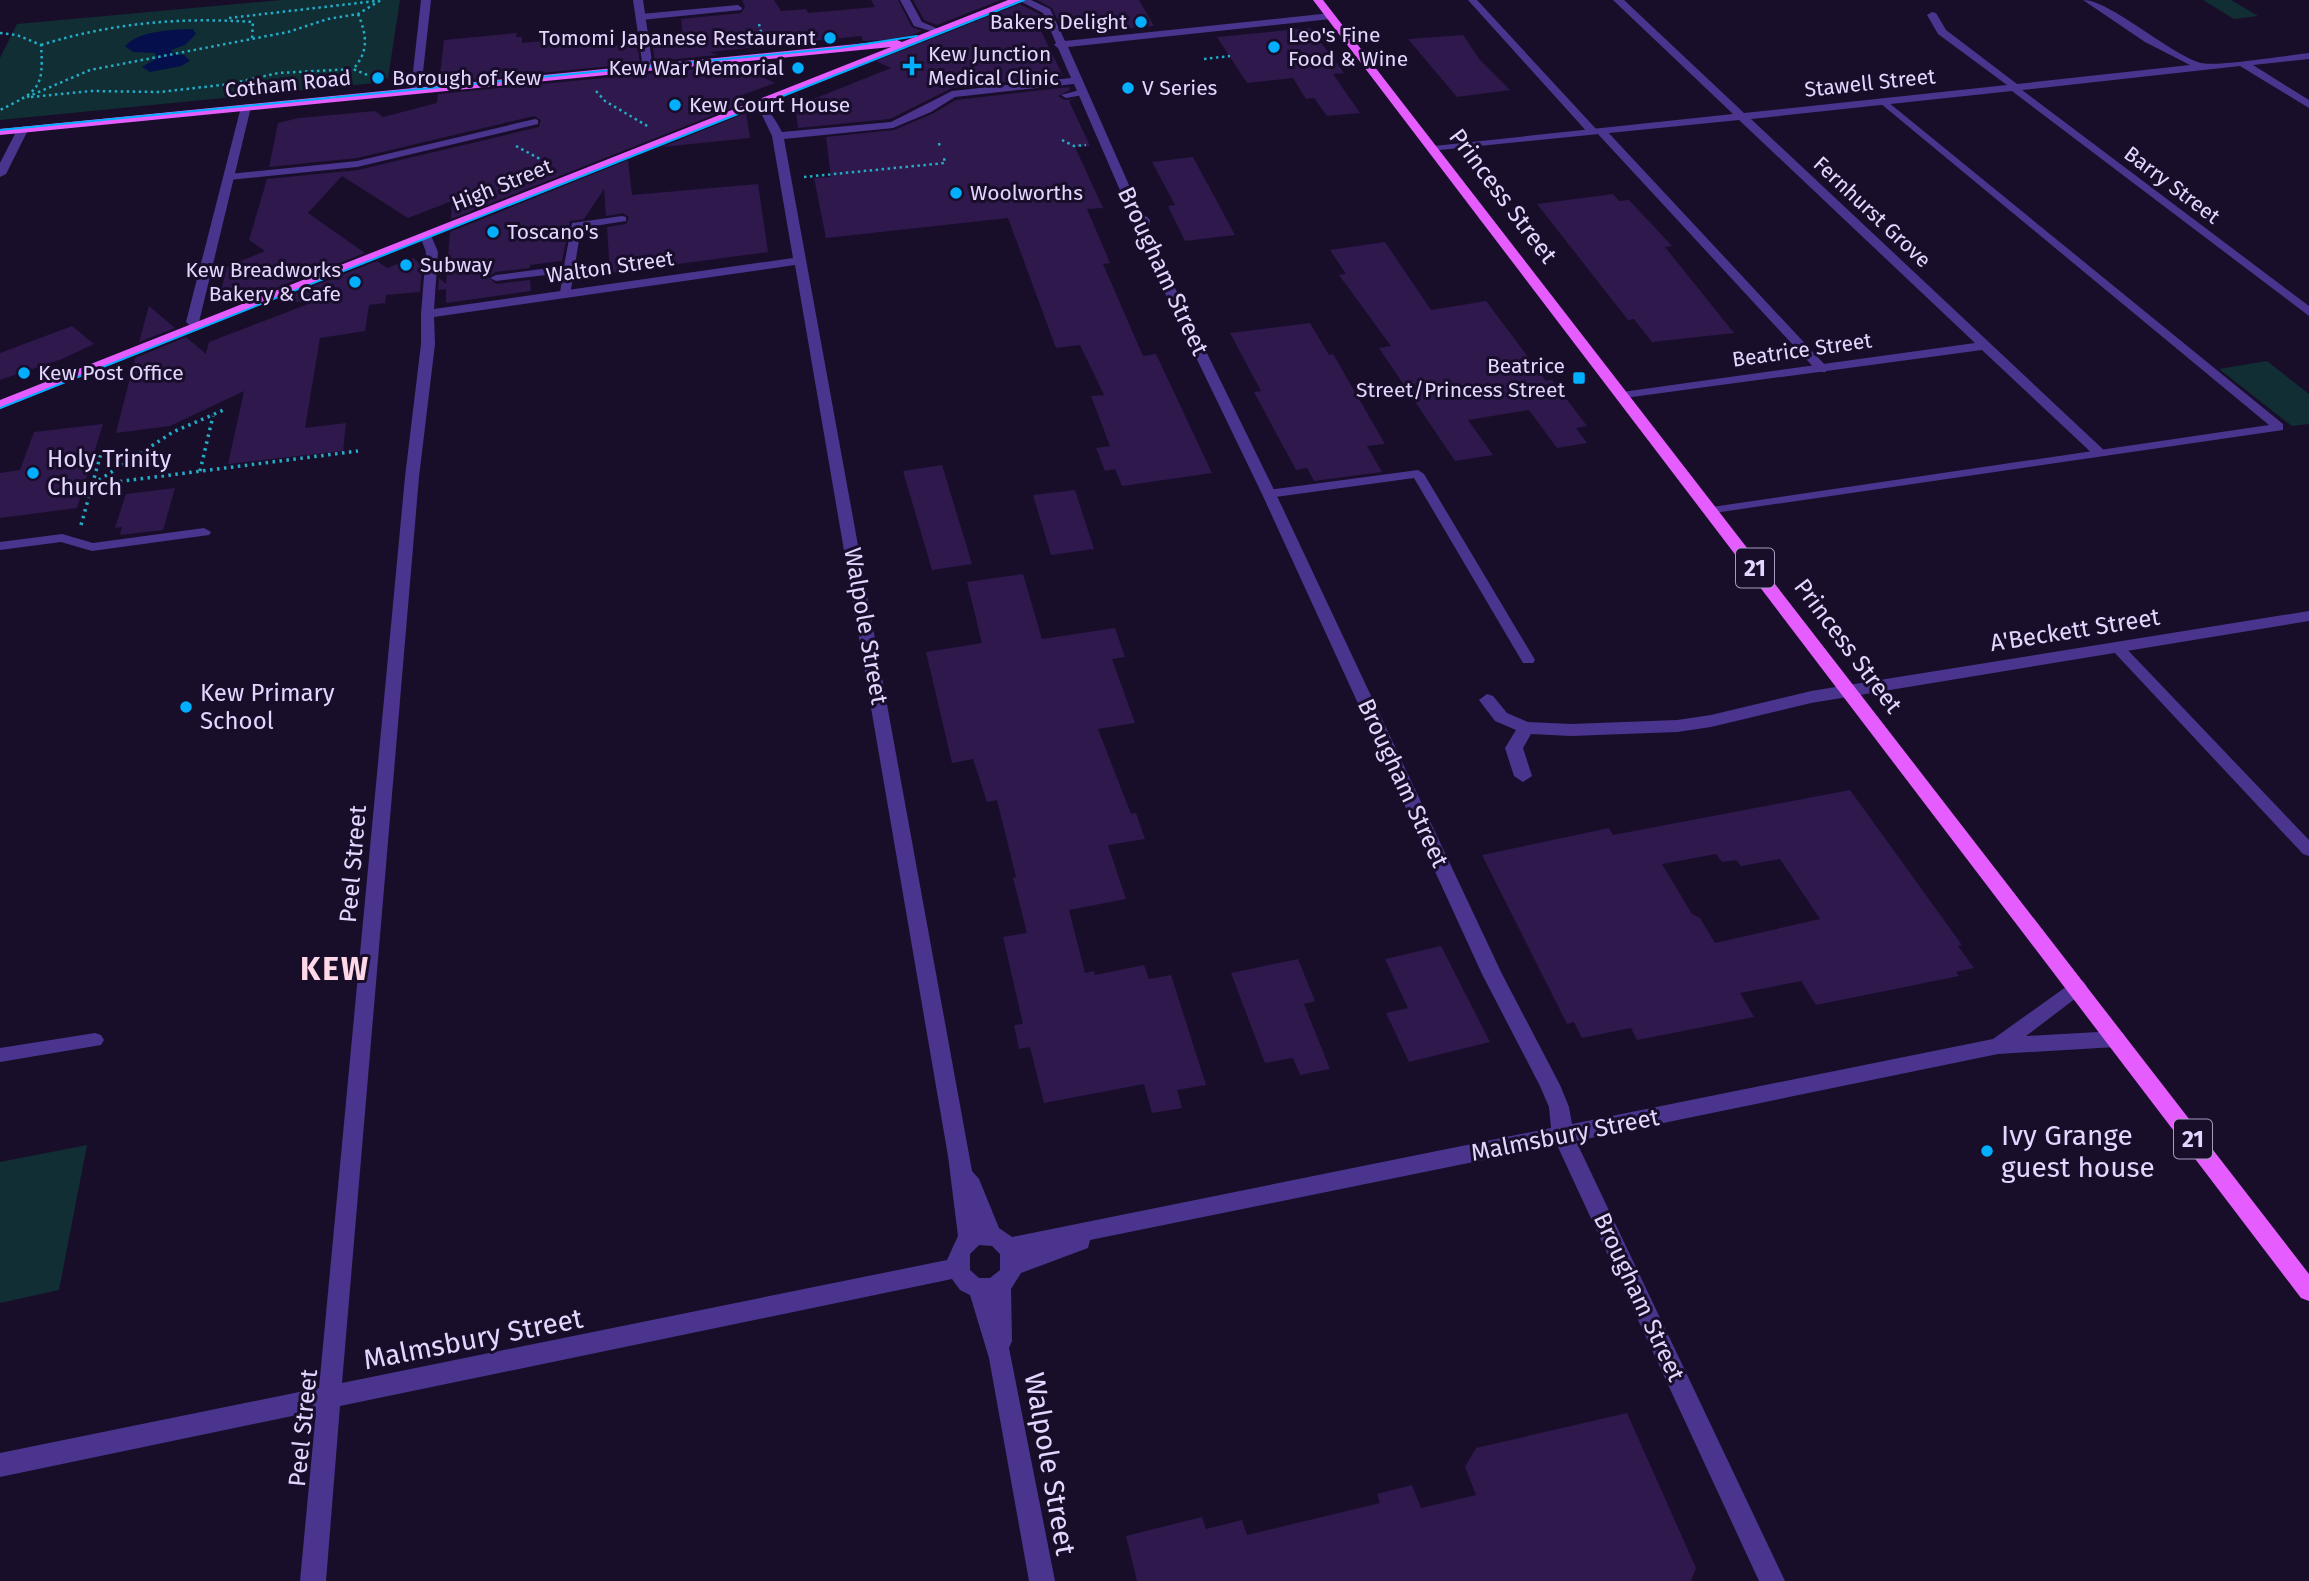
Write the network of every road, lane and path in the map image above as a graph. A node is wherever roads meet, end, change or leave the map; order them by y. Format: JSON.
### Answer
{"nodes":[{"id":1,"x":380,"y":0,"type":"edge"},
{"id":2,"x":426,"y":0,"type":"edge"},
{"id":3,"x":638,"y":0,"type":"edge"},
{"id":4,"x":905,"y":0,"type":"edge"},
{"id":5,"x":1017,"y":0,"type":"edge"},
{"id":6,"x":1023,"y":0,"type":"edge"},
{"id":7,"x":1318,"y":0,"type":"edge"},
{"id":8,"x":1472,"y":0,"type":"edge"},
{"id":9,"x":1618,"y":0,"type":"edge"},
{"id":10,"x":2088,"y":0,"type":"edge"},
{"id":11,"x":738,"y":8,"type":"dead end"},
{"id":12,"x":358,"y":14,"type":"junction"},
{"id":13,"x":262,"y":15,"type":"junction"},
{"id":14,"x":1932,"y":15,"type":"dead end"},
{"id":15,"x":1331,"y":16,"type":"junction"},
{"id":16,"x":640,"y":17,"type":"junction"},
{"id":17,"x":217,"y":19,"type":"junction"},
{"id":18,"x":253,"y":22,"type":"junction"},
{"id":19,"x":937,"y":32,"type":"junction"},
{"id":20,"x":0,"y":33,"type":"edge"},
{"id":21,"x":252,"y":39,"type":"junction"},
{"id":22,"x":2149,"y":40,"type":"junction"},
{"id":23,"x":915,"y":41,"type":"junction"},
{"id":24,"x":41,"y":45,"type":"junction"},
{"id":25,"x":1059,"y":45,"type":"junction"},
{"id":26,"x":1230,"y":56,"type":"dead end"},
{"id":27,"x":2309,"y":56,"type":"edge"},
{"id":28,"x":1204,"y":59,"type":"dead end"},
{"id":29,"x":2242,"y":63,"type":"junction"},
{"id":30,"x":2201,"y":66,"type":"junction"},
{"id":31,"x":648,"y":68,"type":"junction"},
{"id":32,"x":354,"y":69,"type":"junction"},
{"id":33,"x":2183,"y":69,"type":"junction"},
{"id":34,"x":376,"y":79,"type":"dead end"},
{"id":35,"x":1076,"y":81,"type":"junction"},
{"id":36,"x":590,"y":86,"type":"dead end"},
{"id":37,"x":2014,"y":87,"type":"junction"},
{"id":38,"x":416,"y":90,"type":"junction"},
{"id":39,"x":1080,"y":93,"type":"junction"},
{"id":40,"x":1066,"y":94,"type":"dead end"},
{"id":41,"x":27,"y":97,"type":"junction"},
{"id":42,"x":1883,"y":101,"type":"junction"},
{"id":43,"x":2309,"y":105,"type":"edge"},
{"id":44,"x":246,"y":107,"type":"junction"},
{"id":45,"x":754,"y":107,"type":"junction"},
{"id":46,"x":0,"y":110,"type":"edge"},
{"id":47,"x":1741,"y":116,"type":"junction"},
{"id":48,"x":534,"y":122,"type":"dead end"},
{"id":49,"x":22,"y":130,"type":"junction"},
{"id":50,"x":656,"y":131,"type":"dead end"},
{"id":51,"x":1597,"y":131,"type":"junction"},
{"id":52,"x":0,"y":132,"type":"edge"},
{"id":53,"x":493,"y":133,"type":"junction"},
{"id":54,"x":778,"y":136,"type":"junction"},
{"id":55,"x":1062,"y":139,"type":"dead end"},
{"id":56,"x":939,"y":143,"type":"dead end"},
{"id":57,"x":1074,"y":146,"type":"dead end"},
{"id":58,"x":940,"y":148,"type":"dead end"},
{"id":59,"x":1434,"y":149,"type":"junction"},
{"id":60,"x":943,"y":158,"type":"dead end"},
{"id":61,"x":0,"y":174,"type":"edge"},
{"id":62,"x":229,"y":177,"type":"junction"},
{"id":63,"x":573,"y":177,"type":"junction"},
{"id":64,"x":803,"y":177,"type":"dead end"},
{"id":65,"x":622,"y":219,"type":"dead end"},
{"id":66,"x":426,"y":236,"type":"junction"},
{"id":67,"x":798,"y":261,"type":"junction"},
{"id":68,"x":567,"y":269,"type":"junction"},
{"id":69,"x":496,"y":278,"type":"dead end"},
{"id":70,"x":566,"y":293,"type":"junction"},
{"id":71,"x":2309,"y":312,"type":"edge"},
{"id":72,"x":426,"y":320,"type":"junction"},
{"id":73,"x":196,"y":327,"type":"junction"},
{"id":74,"x":1987,"y":345,"type":"junction"},
{"id":75,"x":1822,"y":369,"type":"junction"},
{"id":76,"x":1622,"y":396,"type":"junction"},
{"id":77,"x":0,"y":405,"type":"edge"},
{"id":78,"x":226,"y":409,"type":"dead end"},
{"id":79,"x":213,"y":415,"type":"junction"},
{"id":80,"x":103,"y":446,"type":"dead end"},
{"id":81,"x":358,"y":451,"type":"dead end"},
{"id":82,"x":2100,"y":453,"type":"junction"},
{"id":83,"x":200,"y":471,"type":"junction"},
{"id":84,"x":92,"y":485,"type":"junction"},
{"id":85,"x":1269,"y":494,"type":"junction"},
{"id":86,"x":1712,"y":511,"type":"junction"},
{"id":87,"x":204,"y":532,"type":"dead end"},
{"id":88,"x":76,"y":542,"type":"junction"},
{"id":89,"x":0,"y":546,"type":"edge"},
{"id":90,"x":2309,"y":616,"type":"edge"},
{"id":91,"x":2118,"y":648,"type":"junction"},
{"id":92,"x":1528,"y":660,"type":"dead end"},
{"id":93,"x":1849,"y":691,"type":"junction"},
{"id":94,"x":1487,"y":701,"type":"dead end"},
{"id":95,"x":1526,"y":728,"type":"junction"},
{"id":96,"x":1523,"y":776,"type":"dead end"},
{"id":97,"x":2309,"y":850,"type":"edge"},
{"id":98,"x":2077,"y":987,"type":"junction"},
{"id":99,"x":2116,"y":1039,"type":"junction"},
{"id":100,"x":95,"y":1040,"type":"dead end"},
{"id":101,"x":1998,"y":1046,"type":"junction"},
{"id":102,"x":0,"y":1055,"type":"edge"},
{"id":103,"x":1563,"y":1136,"type":"junction"},
{"id":104,"x":994,"y":1260,"type":"junction"},
{"id":105,"x":2309,"y":1291,"type":"edge"},
{"id":106,"x":331,"y":1398,"type":"junction"},
{"id":107,"x":0,"y":1465,"type":"edge"},
{"id":108,"x":313,"y":1581,"type":"edge"},
{"id":109,"x":1042,"y":1581,"type":"edge"},
{"id":110,"x":1772,"y":1581,"type":"edge"}],
"edges":[{"from":1,"to":12,"type":"path"},
{"from":1,"to":13,"type":"path"},
{"from":2,"to":38,"type":"street"},
{"from":3,"to":16,"type":"street"},
{"from":4,"to":19,"type":"street"},
{"from":5,"to":19,"type":"main road","name":"High Street"},
{"from":6,"to":25,"type":"street","name":"Brougham Street"},
{"from":7,"to":15,"type":"main road","name":"Princess Street","number":"21"},
{"from":8,"to":51,"type":"lane"},
{"from":9,"to":47,"type":"street","name":"Fernhurst Grove"},
{"from":10,"to":22,"type":"street"},
{"from":11,"to":16,"type":"lane"},
{"from":12,"to":21,"type":"path"},
{"from":12,"to":32,"type":"path"},
{"from":13,"to":17,"type":"path"},
{"from":13,"to":18,"type":"path"},
{"from":14,"to":37,"type":"street","name":"Barry Street"},
{"from":15,"to":25,"type":"street"},
{"from":15,"to":59,"type":"main road","name":"Princess Street","number":"21"},
{"from":16,"to":31,"type":"street"},
{"from":17,"to":18,"type":"path"},
{"from":17,"to":24,"type":"path"},
{"from":18,"to":21,"type":"path"},
{"from":19,"to":23,"type":"main road","name":"High Street"},
{"from":20,"to":24,"type":"path"},
{"from":21,"to":41,"type":"path"},
{"from":22,"to":30,"type":"street"},
{"from":22,"to":33,"type":"street"},
{"from":23,"to":31,"type":"main road","name":"Cotham Road"},
{"from":23,"to":45,"type":"main road","name":"High Street"},
{"from":24,"to":41,"type":"path"},
{"from":25,"to":35,"type":"street","name":"Brougham Street"},
{"from":26,"to":28,"type":"path"},
{"from":27,"to":29,"type":"street","name":"Stawell Street"},
{"from":29,"to":30,"type":"street","name":"Stawell Street"},
{"from":29,"to":43,"type":"street"},
{"from":30,"to":33,"type":"street","name":"Stawell Street"},
{"from":31,"to":38,"type":"main road","name":"Cotham Road"},
{"from":32,"to":34,"type":"path"},
{"from":32,"to":41,"type":"path"},
{"from":33,"to":37,"type":"street","name":"Stawell Street"},
{"from":35,"to":39,"type":"street","name":"Brougham Street"},
{"from":35,"to":54,"type":"street"},
{"from":36,"to":50,"type":"path"},
{"from":37,"to":42,"type":"street","name":"Stawell Street"},
{"from":37,"to":71,"type":"street","name":"Barry Street"},
{"from":38,"to":44,"type":"main road","name":"Cotham Road"},
{"from":39,"to":40,"type":"lane"},
{"from":39,"to":85,"type":"street","name":"Brougham Street"},
{"from":41,"to":46,"type":"path"},
{"from":42,"to":47,"type":"street","name":"Stawell Street"},
{"from":42,"to":82,"type":"lane"},
{"from":44,"to":49,"type":"main road","name":"Cotham Road"},
{"from":44,"to":62,"type":"street"},
{"from":45,"to":54,"type":"street","name":"Walpole Street"},
{"from":45,"to":63,"type":"main road","name":"High Street"},
{"from":47,"to":51,"type":"street","name":"Stawell Street"},
{"from":47,"to":74,"type":"street","name":"Fernhurst Grove"},
{"from":48,"to":53,"type":"lane"},
{"from":49,"to":52,"type":"main road","name":"Cotham Road"},
{"from":49,"to":61,"type":"street"},
{"from":51,"to":59,"type":"street","name":"Stawell Street"},
{"from":51,"to":75,"type":"lane"},
{"from":53,"to":62,"type":"lane"},
{"from":53,"to":63,"type":"path"},
{"from":54,"to":67,"type":"street","name":"Walpole Street"},
{"from":55,"to":57,"type":"path"},
{"from":56,"to":58,"type":"path"},
{"from":59,"to":76,"type":"main road","name":"Princess Street","number":"21"},
{"from":60,"to":64,"type":"path"},
{"from":62,"to":73,"type":"street"},
{"from":63,"to":66,"type":"main road","name":"High Street"},
{"from":65,"to":68,"type":"lane"},
{"from":66,"to":72,"type":"street","name":"Peel Street"},
{"from":66,"to":73,"type":"main road","name":"High Street"},
{"from":67,"to":70,"type":"street","name":"Walton Street"},
{"from":67,"to":104,"type":"street","name":"Walpole Street"},
{"from":68,"to":69,"type":"lane"},
{"from":68,"to":70,"type":"lane"},
{"from":70,"to":72,"type":"street","name":"Walton Street"},
{"from":72,"to":106,"type":"street","name":"Peel Street"},
{"from":73,"to":77,"type":"main road","name":"High Street"},
{"from":74,"to":75,"type":"street","name":"Beatrice Street"},
{"from":74,"to":82,"type":"street","name":"Fernhurst Grove"},
{"from":75,"to":76,"type":"street","name":"Beatrice Street"},
{"from":76,"to":86,"type":"main road","name":"Princess Street","number":"21"},
{"from":78,"to":79,"type":"path"},
{"from":79,"to":83,"type":"path"},
{"from":79,"to":84,"type":"path"},
{"from":80,"to":84,"type":"path"},
{"from":81,"to":83,"type":"path"},
{"from":82,"to":86,"type":"lane"},
{"from":83,"to":84,"type":"path"},
{"from":84,"to":88,"type":"path"},
{"from":85,"to":92,"type":"lane"},
{"from":85,"to":103,"type":"street","name":"Brougham Street"},
{"from":86,"to":93,"type":"main road","name":"Princess Street","number":"21"},
{"from":87,"to":88,"type":"lane"},
{"from":88,"to":89,"type":"lane"},
{"from":90,"to":91,"type":"street","name":"A'Beckett Street"},
{"from":91,"to":93,"type":"street","name":"A'Beckett Street"},
{"from":91,"to":97,"type":"lane"},
{"from":93,"to":95,"type":"street","name":"A'Beckett Street"},
{"from":93,"to":98,"type":"main road","name":"Princess Street","number":"21"},
{"from":94,"to":95,"type":"street"},
{"from":95,"to":96,"type":"street"},
{"from":98,"to":99,"type":"main road","name":"Princess Street","number":"21"},
{"from":98,"to":101,"type":"street","name":"Malmsbury Street"},
{"from":99,"to":101,"type":"street","name":"Malmsbury Street"},
{"from":99,"to":105,"type":"main road","name":"Princess Street","number":"21"},
{"from":100,"to":102,"type":"lane"},
{"from":101,"to":103,"type":"street","name":"Malmsbury Street"},
{"from":103,"to":104,"type":"street","name":"Malmsbury Street"},
{"from":103,"to":110,"type":"street","name":"Brougham Street"},
{"from":104,"to":106,"type":"street","name":"Malmsbury Street"},
{"from":104,"to":109,"type":"street","name":"Walpole Street"},
{"from":106,"to":107,"type":"street","name":"Malmsbury Street"},
{"from":106,"to":108,"type":"street","name":"Peel Street"}]}
